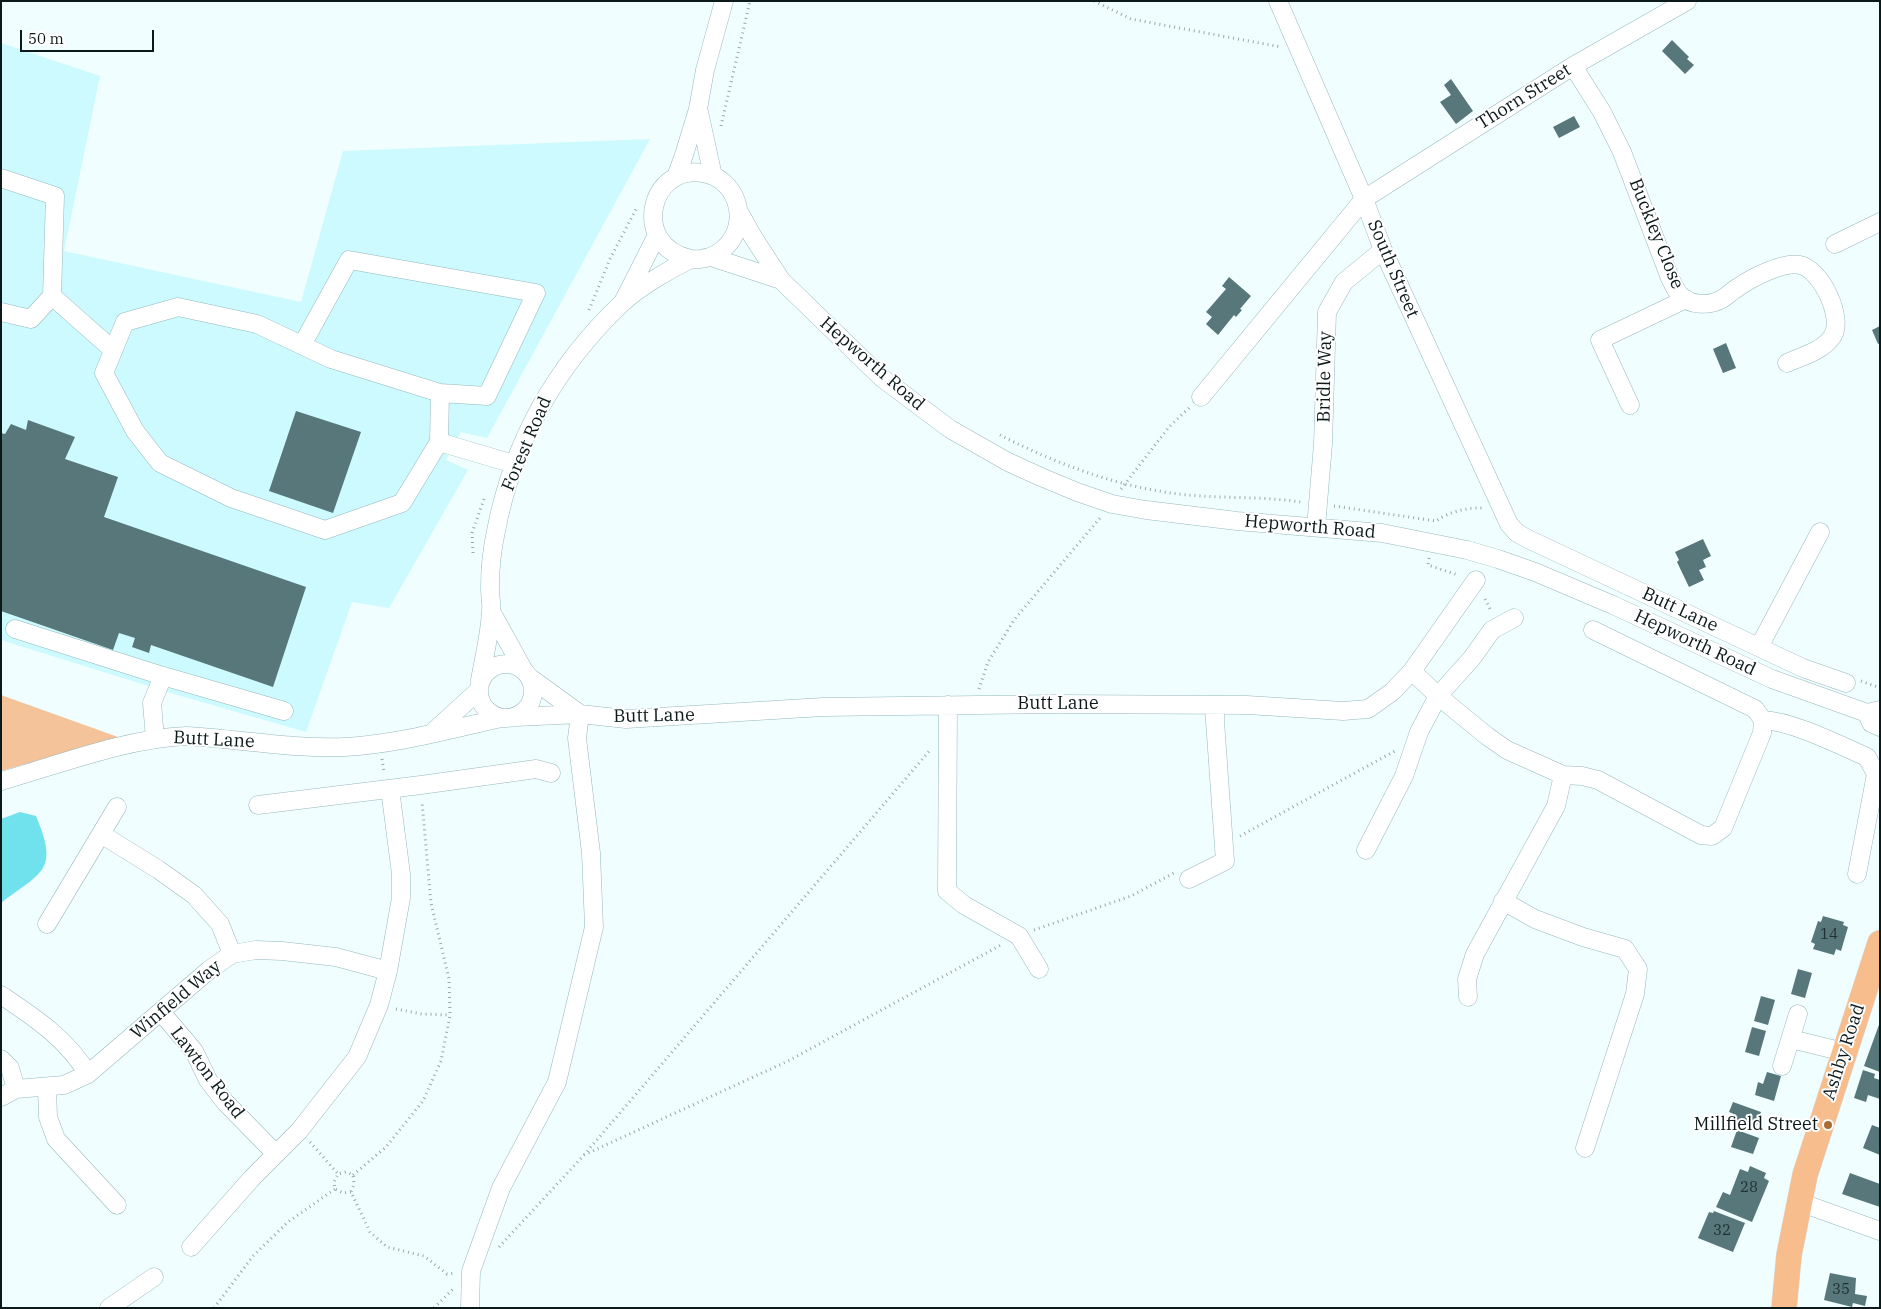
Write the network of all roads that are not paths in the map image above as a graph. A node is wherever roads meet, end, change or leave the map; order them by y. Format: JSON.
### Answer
{"nodes":[{"id":1,"x":724,"y":1,"type":"edge"},
{"id":2,"x":1278,"y":1,"type":"edge"},
{"id":3,"x":1687,"y":1,"type":"edge"},
{"id":4,"x":1573,"y":66,"type":"junction"},
{"id":5,"x":698,"y":109,"type":"junction"},
{"id":6,"x":713,"y":176,"type":"junction"},
{"id":7,"x":676,"y":177,"type":"junction"},
{"id":8,"x":1,"y":178,"type":"edge"},
{"id":9,"x":1364,"y":199,"type":"junction"},
{"id":10,"x":739,"y":212,"type":"junction"},
{"id":11,"x":1880,"y":222,"type":"edge"},
{"id":12,"x":657,"y":235,"type":"junction"},
{"id":13,"x":1835,"y":244,"type":"dead end"},
{"id":14,"x":1383,"y":250,"type":"junction"},
{"id":15,"x":711,"y":257,"type":"junction"},
{"id":16,"x":691,"y":259,"type":"junction"},
{"id":17,"x":781,"y":280,"type":"junction"},
{"id":18,"x":52,"y":296,"type":"junction"},
{"id":19,"x":1686,"y":299,"type":"junction"},
{"id":20,"x":623,"y":303,"type":"junction"},
{"id":21,"x":1,"y":312,"type":"edge"},
{"id":22,"x":302,"y":346,"type":"junction"},
{"id":23,"x":113,"y":350,"type":"junction"},
{"id":24,"x":1787,"y":363,"type":"dead end"},
{"id":25,"x":440,"y":393,"type":"junction"},
{"id":26,"x":1201,"y":397,"type":"road end"},
{"id":27,"x":1630,"y":405,"type":"dead end"},
{"id":28,"x":439,"y":442,"type":"junction"},
{"id":29,"x":514,"y":464,"type":"junction"},
{"id":30,"x":1316,"y":527,"type":"junction"},
{"id":31,"x":1517,"y":532,"type":"joint"},
{"id":32,"x":1820,"y":532,"type":"dead end"},
{"id":33,"x":1476,"y":580,"type":"road end"},
{"id":34,"x":492,"y":611,"type":"junction"},
{"id":35,"x":1514,"y":618,"type":"dead end"},
{"id":36,"x":15,"y":629,"type":"dead end"},
{"id":37,"x":1593,"y":630,"type":"dead end"},
{"id":38,"x":1759,"y":647,"type":"junction"},
{"id":39,"x":1412,"y":671,"type":"junction"},
{"id":40,"x":526,"y":673,"type":"junction"},
{"id":41,"x":163,"y":676,"type":"junction"},
{"id":42,"x":1853,"y":682,"type":"road end"},
{"id":43,"x":479,"y":686,"type":"junction"},
{"id":44,"x":1438,"y":696,"type":"junction"},
{"id":45,"x":948,"y":705,"type":"junction"},
{"id":46,"x":1216,"y":705,"type":"junction"},
{"id":47,"x":284,"y":711,"type":"dead end"},
{"id":48,"x":1873,"y":712,"type":"edge"},
{"id":49,"x":580,"y":714,"type":"junction"},
{"id":50,"x":509,"y":718,"type":"junction"},
{"id":51,"x":1763,"y":720,"type":"junction"},
{"id":52,"x":1880,"y":727,"type":"edge"},
{"id":53,"x":431,"y":733,"type":"junction"},
{"id":54,"x":155,"y":739,"type":"junction"},
{"id":55,"x":551,"y":773,"type":"dead end"},
{"id":56,"x":1564,"y":775,"type":"junction"},
{"id":57,"x":1,"y":781,"type":"edge"},
{"id":58,"x":390,"y":789,"type":"junction"},
{"id":59,"x":258,"y":805,"type":"dead end"},
{"id":60,"x":117,"y":807,"type":"dead end"},
{"id":61,"x":100,"y":834,"type":"junction"},
{"id":62,"x":1366,"y":850,"type":"dead end"},
{"id":63,"x":1185,"y":874,"type":"road end"},
{"id":64,"x":1857,"y":874,"type":"dead end"},
{"id":65,"x":1503,"y":901,"type":"junction"},
{"id":66,"x":47,"y":924,"type":"dead end"},
{"id":67,"x":1880,"y":943,"type":"edge"},
{"id":68,"x":232,"y":954,"type":"junction"},
{"id":69,"x":1040,"y":969,"type":"dead end"},
{"id":70,"x":388,"y":971,"type":"junction"},
{"id":71,"x":1,"y":994,"type":"edge"},
{"id":72,"x":1468,"y":997,"type":"dead end"},
{"id":73,"x":161,"y":1012,"type":"junction"},
{"id":74,"x":1798,"y":1014,"type":"dead end"},
{"id":75,"x":1791,"y":1039,"type":"junction"},
{"id":76,"x":1844,"y":1052,"type":"junction"},
{"id":77,"x":1,"y":1059,"type":"edge"},
{"id":78,"x":1782,"y":1066,"type":"dead end"},
{"id":79,"x":88,"y":1074,"type":"junction"},
{"id":80,"x":47,"y":1087,"type":"junction"},
{"id":81,"x":9,"y":1093,"type":"edge"},
{"id":82,"x":1585,"y":1148,"type":"dead end"},
{"id":83,"x":275,"y":1154,"type":"junction"},
{"id":84,"x":1799,"y":1202,"type":"junction"},
{"id":85,"x":117,"y":1205,"type":"dead end"},
{"id":86,"x":1880,"y":1231,"type":"edge"},
{"id":87,"x":191,"y":1247,"type":"dead end"},
{"id":88,"x":154,"y":1277,"type":"dead end"},
{"id":89,"x":109,"y":1308,"type":"edge"},
{"id":90,"x":470,"y":1308,"type":"edge"},
{"id":91,"x":1784,"y":1308,"type":"edge"}],
"edges":[{"from":1,"to":5,"type":"street"},
{"from":2,"to":9,"type":"street","name":"South Street"},
{"from":3,"to":4,"type":"street","name":"Thorn Street"},
{"from":4,"to":9,"type":"street","name":"Thorn Street"},
{"from":4,"to":19,"type":"street","name":"Buckley Close"},
{"from":5,"to":6,"type":"street"},
{"from":5,"to":7,"type":"street"},
{"from":6,"to":7,"type":"street"},
{"from":6,"to":10,"type":"street"},
{"from":7,"to":12,"type":"street"},
{"from":8,"to":18,"type":"street"},
{"from":9,"to":14,"type":"street","name":"South Street"},
{"from":9,"to":26,"type":"street","name":"Thorn Street"},
{"from":10,"to":15,"type":"street"},
{"from":10,"to":17,"type":"street","name":"Hepworth Road"},
{"from":11,"to":13,"type":"street"},
{"from":12,"to":16,"type":"street"},
{"from":12,"to":20,"type":"street","name":"Forest Road"},
{"from":14,"to":30,"type":"street","name":"Bridle Way"},
{"from":14,"to":31,"type":"street","name":"South Street"},
{"from":15,"to":16,"type":"street"},
{"from":15,"to":17,"type":"street","name":"Hepworth Road"},
{"from":16,"to":20,"type":"street","name":"Forest Road"},
{"from":17,"to":30,"type":"street","name":"Hepworth Road"},
{"from":18,"to":21,"type":"street"},
{"from":18,"to":23,"type":"street"},
{"from":19,"to":24,"type":"street","name":"Buckley Close"},
{"from":19,"to":27,"type":"street"},
{"from":20,"to":29,"type":"street","name":"Forest Road"},
{"from":22,"to":23,"type":"street"},
{"from":22,"to":25,"type":"street"},
{"from":22,"to":25,"type":"street"},
{"from":23,"to":28,"type":"street"},
{"from":25,"to":28,"type":"street"},
{"from":28,"to":29,"type":"street"},
{"from":29,"to":34,"type":"street","name":"Forest Road"},
{"from":30,"to":48,"type":"street","name":"Hepworth Road"},
{"from":31,"to":38,"type":"street","name":"Butt Lane"},
{"from":32,"to":38,"type":"street"},
{"from":33,"to":39,"type":"street","name":"Butt Lane"},
{"from":34,"to":40,"type":"street","name":"Forest Road"},
{"from":34,"to":43,"type":"street","name":"Forest Road"},
{"from":35,"to":44,"type":"street"},
{"from":36,"to":41,"type":"street"},
{"from":37,"to":51,"type":"street"},
{"from":38,"to":42,"type":"street","name":"Butt Lane"},
{"from":39,"to":44,"type":"street"},
{"from":39,"to":46,"type":"street","name":"Butt Lane"},
{"from":40,"to":43,"type":"street"},
{"from":40,"to":49,"type":"street","name":"Butt Lane"},
{"from":40,"to":50,"type":"street"},
{"from":41,"to":47,"type":"street"},
{"from":41,"to":54,"type":"street"},
{"from":43,"to":50,"type":"street"},
{"from":43,"to":53,"type":"street","name":"Butt Lane"},
{"from":44,"to":56,"type":"street"},
{"from":44,"to":62,"type":"street"},
{"from":45,"to":46,"type":"street","name":"Butt Lane"},
{"from":45,"to":49,"type":"street","name":"Butt Lane"},
{"from":45,"to":69,"type":"street"},
{"from":46,"to":63,"type":"street"},
{"from":48,"to":52,"type":"street"},
{"from":49,"to":50,"type":"street","name":"Butt Lane"},
{"from":49,"to":90,"type":"street"},
{"from":50,"to":53,"type":"street","name":"Butt Lane"},
{"from":51,"to":56,"type":"street"},
{"from":51,"to":64,"type":"street"},
{"from":53,"to":54,"type":"street","name":"Butt Lane"},
{"from":54,"to":57,"type":"street","name":"Butt Lane"},
{"from":55,"to":58,"type":"street"},
{"from":56,"to":65,"type":"street"},
{"from":58,"to":59,"type":"street"},
{"from":58,"to":70,"type":"street"},
{"from":60,"to":61,"type":"street"},
{"from":61,"to":66,"type":"street"},
{"from":61,"to":68,"type":"street"},
{"from":65,"to":72,"type":"street"},
{"from":65,"to":82,"type":"street"},
{"from":67,"to":76,"type":"highway","name":"Ashby Road"},
{"from":68,"to":70,"type":"street","name":"Winfield Way"},
{"from":68,"to":73,"type":"street","name":"Winfield Way"},
{"from":70,"to":83,"type":"street"},
{"from":71,"to":79,"type":"street"},
{"from":73,"to":79,"type":"street","name":"Winfield Way"},
{"from":73,"to":83,"type":"street","name":"Lawton Road"},
{"from":74,"to":75,"type":"street"},
{"from":75,"to":76,"type":"street"},
{"from":75,"to":78,"type":"street"},
{"from":76,"to":84,"type":"highway","name":"Ashby Road"},
{"from":77,"to":81,"type":"street"},
{"from":79,"to":80,"type":"street","name":"Winfield Way"},
{"from":80,"to":81,"type":"street","name":"Winfield Way"},
{"from":80,"to":85,"type":"street"},
{"from":83,"to":87,"type":"street"},
{"from":84,"to":86,"type":"street"},
{"from":84,"to":91,"type":"highway","name":"Ashby Road"},
{"from":88,"to":89,"type":"street"}]}
